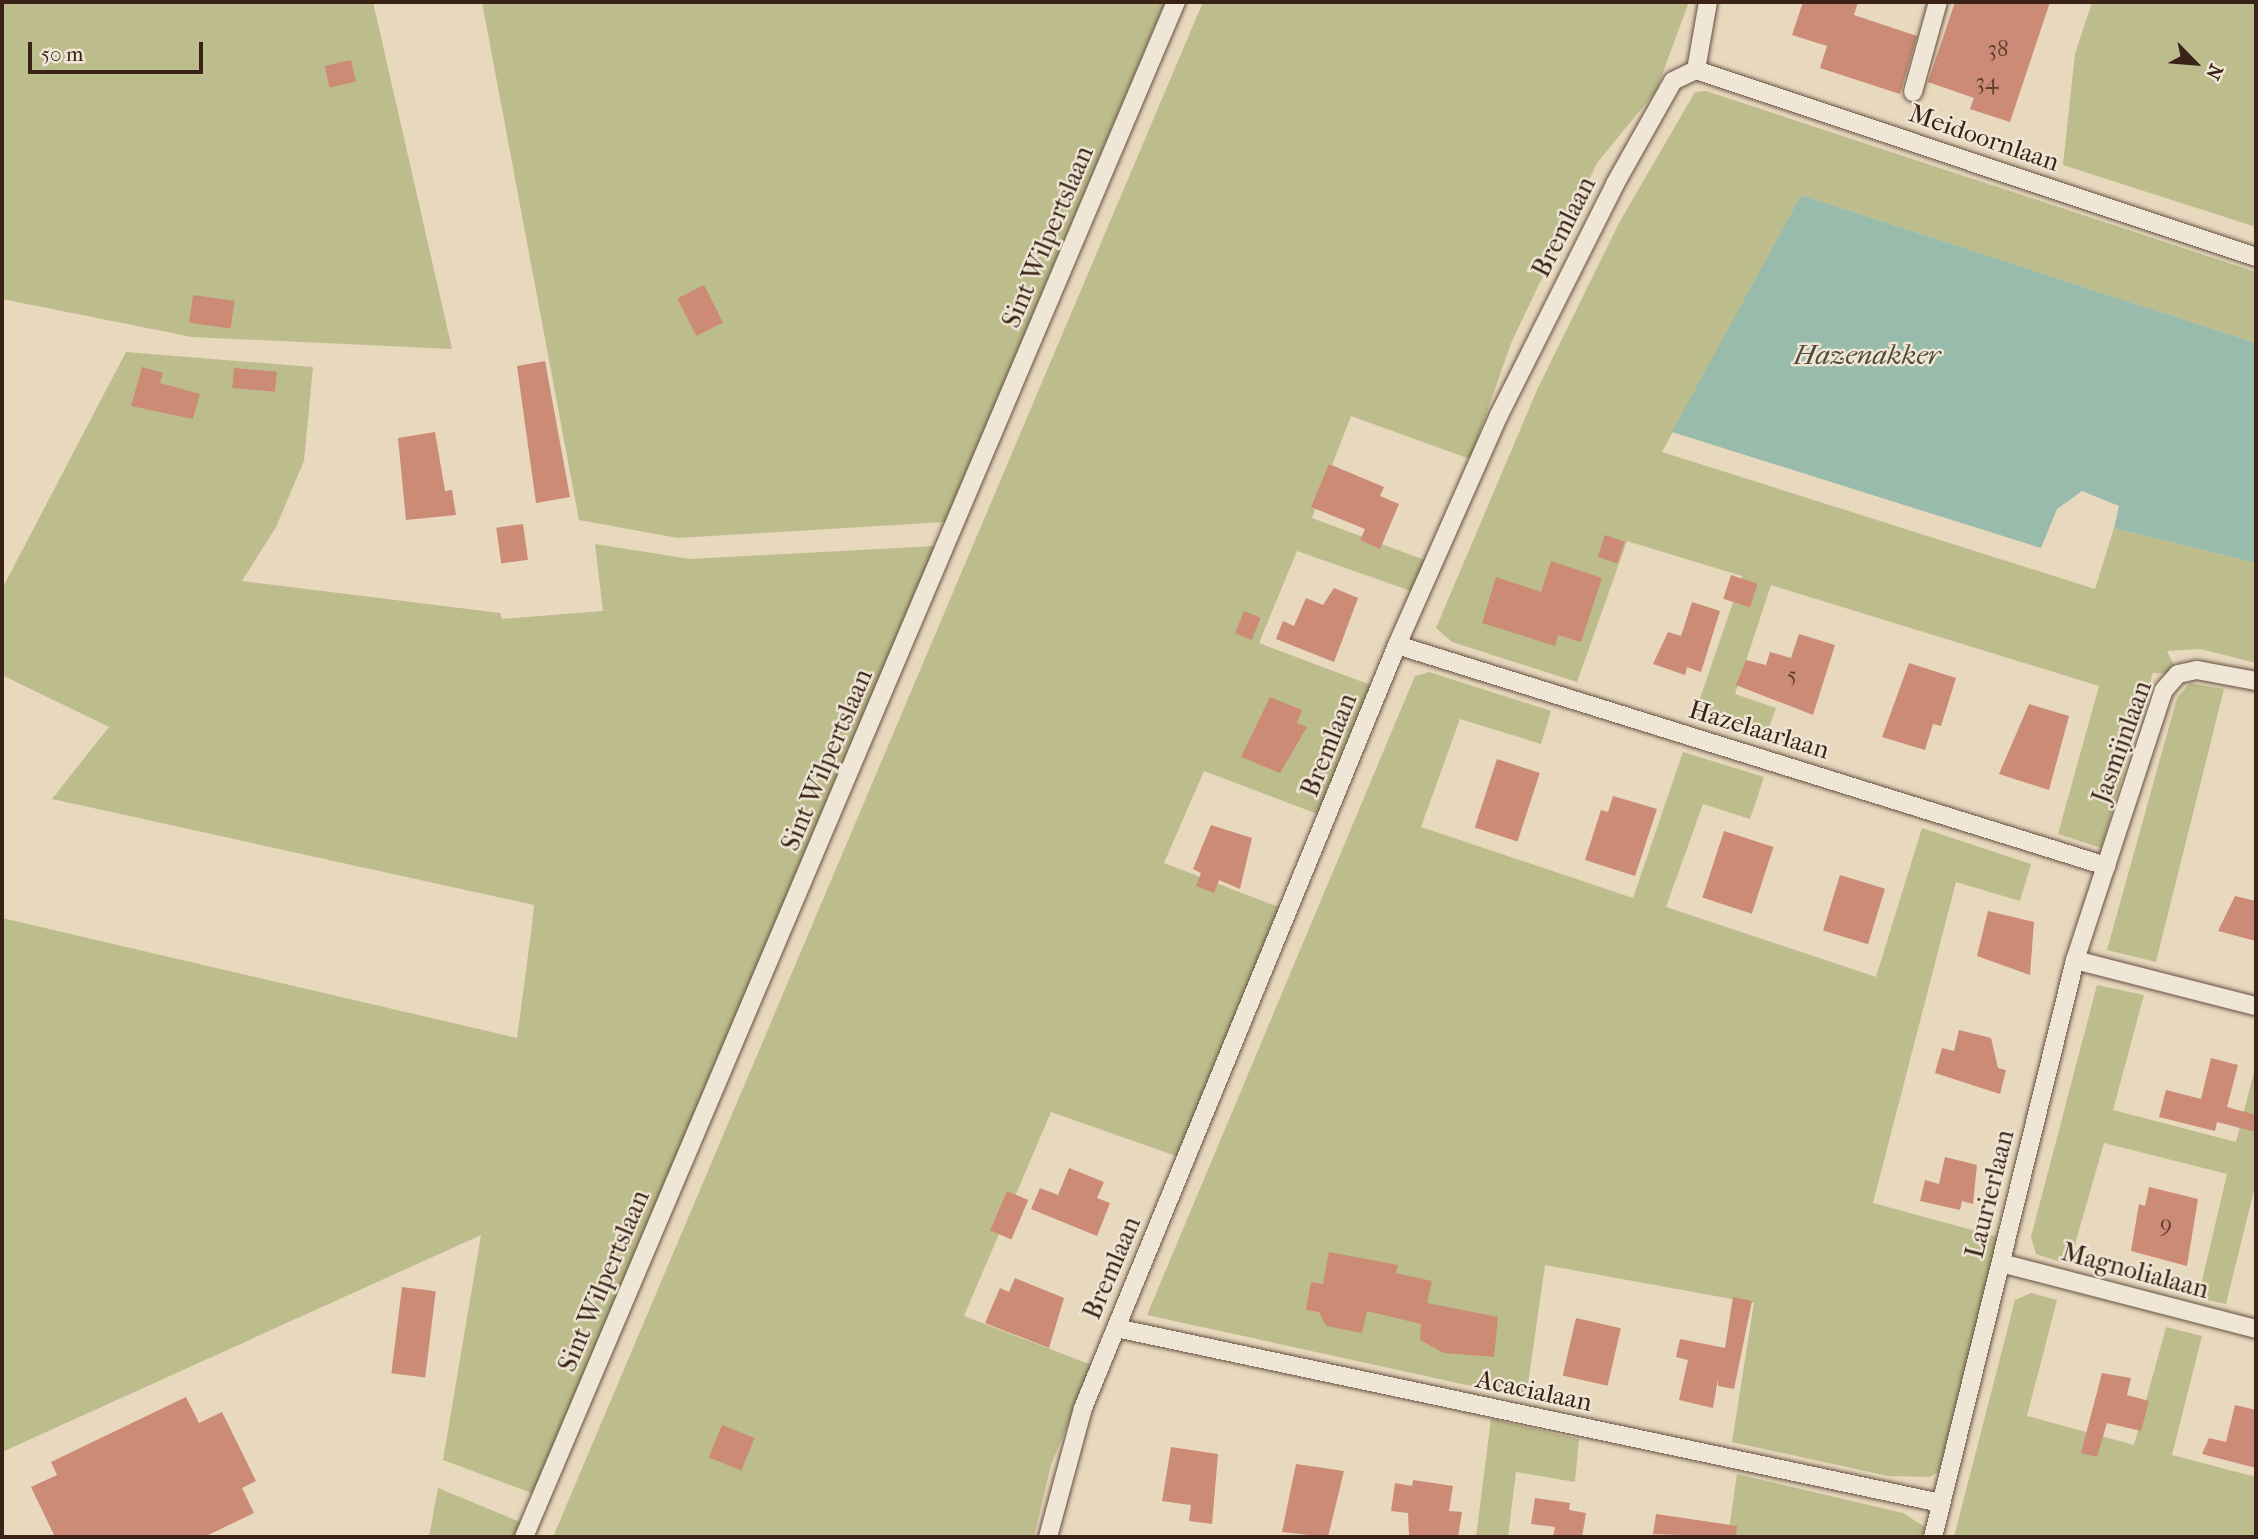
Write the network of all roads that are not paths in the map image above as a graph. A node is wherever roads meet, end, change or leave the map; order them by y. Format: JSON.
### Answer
{"nodes":[{"id":1,"x":1176,"y":2,"type":"edge"},
{"id":2,"x":1708,"y":2,"type":"edge"},
{"id":3,"x":1938,"y":2,"type":"edge"},
{"id":4,"x":1696,"y":69,"type":"junction"},
{"id":5,"x":1913,"y":92,"type":"dead end"},
{"id":6,"x":2256,"y":257,"type":"edge"},
{"id":7,"x":1397,"y":645,"type":"junction"},
{"id":8,"x":2256,"y":681,"type":"edge"},
{"id":9,"x":2106,"y":866,"type":"junction"},
{"id":10,"x":2075,"y":960,"type":"junction"},
{"id":11,"x":2256,"y":1006,"type":"edge"},
{"id":12,"x":2001,"y":1263,"type":"junction"},
{"id":13,"x":1116,"y":1328,"type":"junction"},
{"id":14,"x":2256,"y":1329,"type":"edge"},
{"id":15,"x":1941,"y":1503,"type":"junction"},
{"id":16,"x":524,"y":1537,"type":"edge"},
{"id":17,"x":1048,"y":1537,"type":"edge"},
{"id":18,"x":1933,"y":1537,"type":"edge"}],
"edges":[{"from":1,"to":16,"type":"street","name":"Sint Wilpertslaan"},
{"from":2,"to":4,"type":"street"},
{"from":3,"to":5,"type":"street"},
{"from":4,"to":6,"type":"street","name":"Meidoornlaan"},
{"from":4,"to":7,"type":"street","name":"Bremlaan"},
{"from":7,"to":9,"type":"street","name":"Hazelaarlaan"},
{"from":7,"to":13,"type":"street","name":"Bremlaan"},
{"from":8,"to":9,"type":"street","name":"Jasmijnlaan"},
{"from":9,"to":10,"type":"street","name":"Laurierlaan"},
{"from":10,"to":11,"type":"street"},
{"from":10,"to":12,"type":"street","name":"Laurierlaan"},
{"from":12,"to":14,"type":"street","name":"Magnolialaan"},
{"from":12,"to":15,"type":"street","name":"Laurierlaan"},
{"from":13,"to":15,"type":"street","name":"Acacialaan"},
{"from":13,"to":17,"type":"street","name":"Bremlaan"},
{"from":15,"to":18,"type":"street","name":"Laurierlaan"}]}
